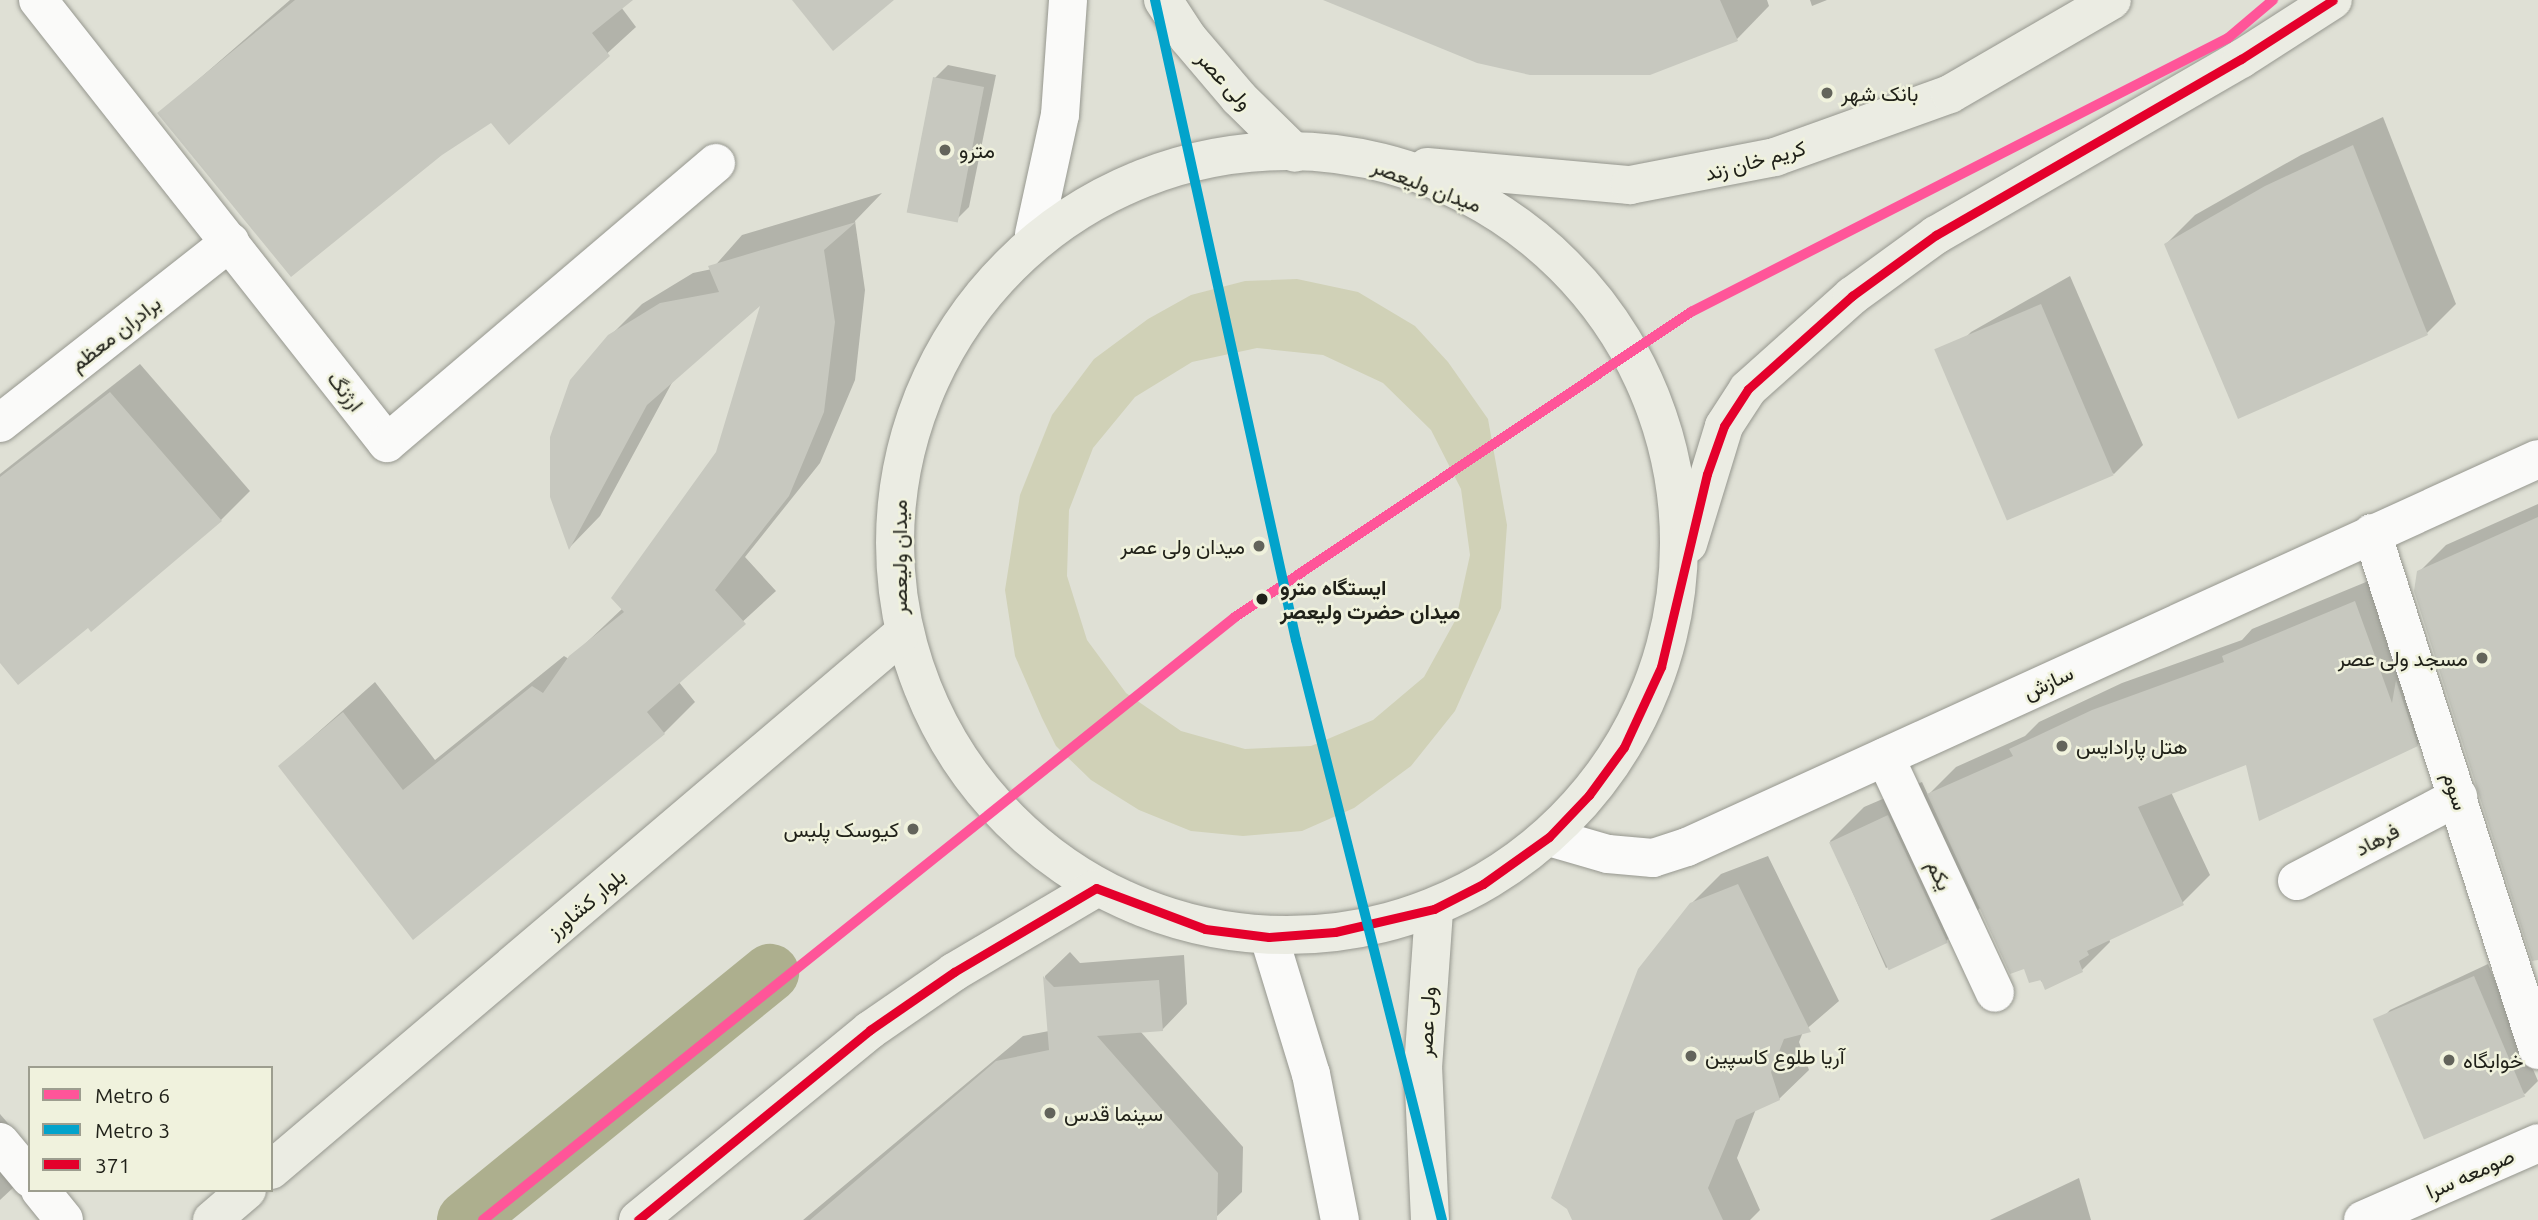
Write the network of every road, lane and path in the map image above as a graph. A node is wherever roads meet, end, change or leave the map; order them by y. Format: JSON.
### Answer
{"nodes":[{"id":1,"x":38,"y":0,"type":"edge"},
{"id":2,"x":1068,"y":0,"type":"edge"},
{"id":3,"x":1163,"y":0,"type":"edge"},
{"id":4,"x":2112,"y":0,"type":"edge"},
{"id":5,"x":2333,"y":0,"type":"edge"},
{"id":6,"x":1295,"y":153,"type":"junction"},
{"id":7,"x":1366,"y":161,"type":"junction"},
{"id":8,"x":716,"y":163,"type":"dead end"},
{"id":9,"x":1034,"y":234,"type":"junction"},
{"id":10,"x":230,"y":242,"type":"junction"},
{"id":11,"x":0,"y":424,"type":"edge"},
{"id":12,"x":2538,"y":459,"type":"edge"},
{"id":13,"x":2372,"y":533,"type":"junction"},
{"id":14,"x":1678,"y":580,"type":"junction"},
{"id":15,"x":901,"y":636,"type":"junction"},
{"id":16,"x":1885,"y":757,"type":"junction"},
{"id":17,"x":2458,"y":797,"type":"junction"},
{"id":18,"x":1549,"y":837,"type":"junction"},
{"id":19,"x":2297,"y":881,"type":"dead end"},
{"id":20,"x":1096,"y":888,"type":"junction"},
{"id":21,"x":1434,"y":909,"type":"junction"},
{"id":22,"x":1269,"y":937,"type":"junction"},
{"id":23,"x":1995,"y":992,"type":"dead end"},
{"id":24,"x":2538,"y":1050,"type":"edge"},
{"id":25,"x":0,"y":1142,"type":"edge"},
{"id":26,"x":2538,"y":1143,"type":"edge"},
{"id":27,"x":273,"y":1168,"type":"edge"},
{"id":28,"x":28,"y":1176,"type":"edge"},
{"id":29,"x":42,"y":1192,"type":"edge"},
{"id":30,"x":245,"y":1192,"type":"edge"},
{"id":31,"x":64,"y":1220,"type":"edge"},
{"id":32,"x":212,"y":1220,"type":"edge"},
{"id":33,"x":638,"y":1220,"type":"edge"},
{"id":34,"x":1340,"y":1220,"type":"edge"},
{"id":35,"x":1430,"y":1220,"type":"edge"},
{"id":36,"x":2363,"y":1220,"type":"edge"}],
"edges":[{"from":1,"to":10,"type":"street","name":"ارژنگ"},
{"from":2,"to":9,"type":"street"},
{"from":3,"to":6,"type":"main road","name":"ولی عصر"},
{"from":4,"to":7,"type":"main road","name":"کریم خان زند"},
{"from":5,"to":14,"type":"main road"},
{"from":6,"to":7,"type":"main road","name":"میدان ولیعصر"},
{"from":6,"to":9,"type":"main road","name":"میدان ولیعصر"},
{"from":7,"to":14,"type":"main road","name":"میدان ولیعصر"},
{"from":8,"to":10,"type":"street","name":"ارژنگ"},
{"from":9,"to":15,"type":"main road","name":"میدان ولیعصر"},
{"from":10,"to":11,"type":"street","name":"برادران معظم"},
{"from":12,"to":13,"type":"street","name":"سازش"},
{"from":13,"to":16,"type":"street","name":"سازش"},
{"from":13,"to":17,"type":"street","name":"سوم"},
{"from":14,"to":18,"type":"main road","name":"میدان ولیعصر"},
{"from":15,"to":20,"type":"main road","name":"میدان ولیعصر"},
{"from":15,"to":27,"type":"main road","name":"بلوار کشاورز"},
{"from":16,"to":18,"type":"street","name":"سازش"},
{"from":16,"to":23,"type":"street","name":"یکم"},
{"from":17,"to":19,"type":"street","name":"فرهاد"},
{"from":17,"to":24,"type":"street","name":"سوم"},
{"from":18,"to":21,"type":"main road","name":"میدان ولیعصر"},
{"from":20,"to":22,"type":"main road","name":"میدان ولیعصر"},
{"from":20,"to":33,"type":"main road"},
{"from":21,"to":22,"type":"main road","name":"میدان ولیعصر"},
{"from":21,"to":35,"type":"main road","name":"ولی عصر"},
{"from":22,"to":34,"type":"street"},
{"from":25,"to":28,"type":"street"},
{"from":26,"to":36,"type":"street","name":"صومعه سرا"},
{"from":29,"to":31,"type":"street"},
{"from":30,"to":32,"type":"main road"}]}
